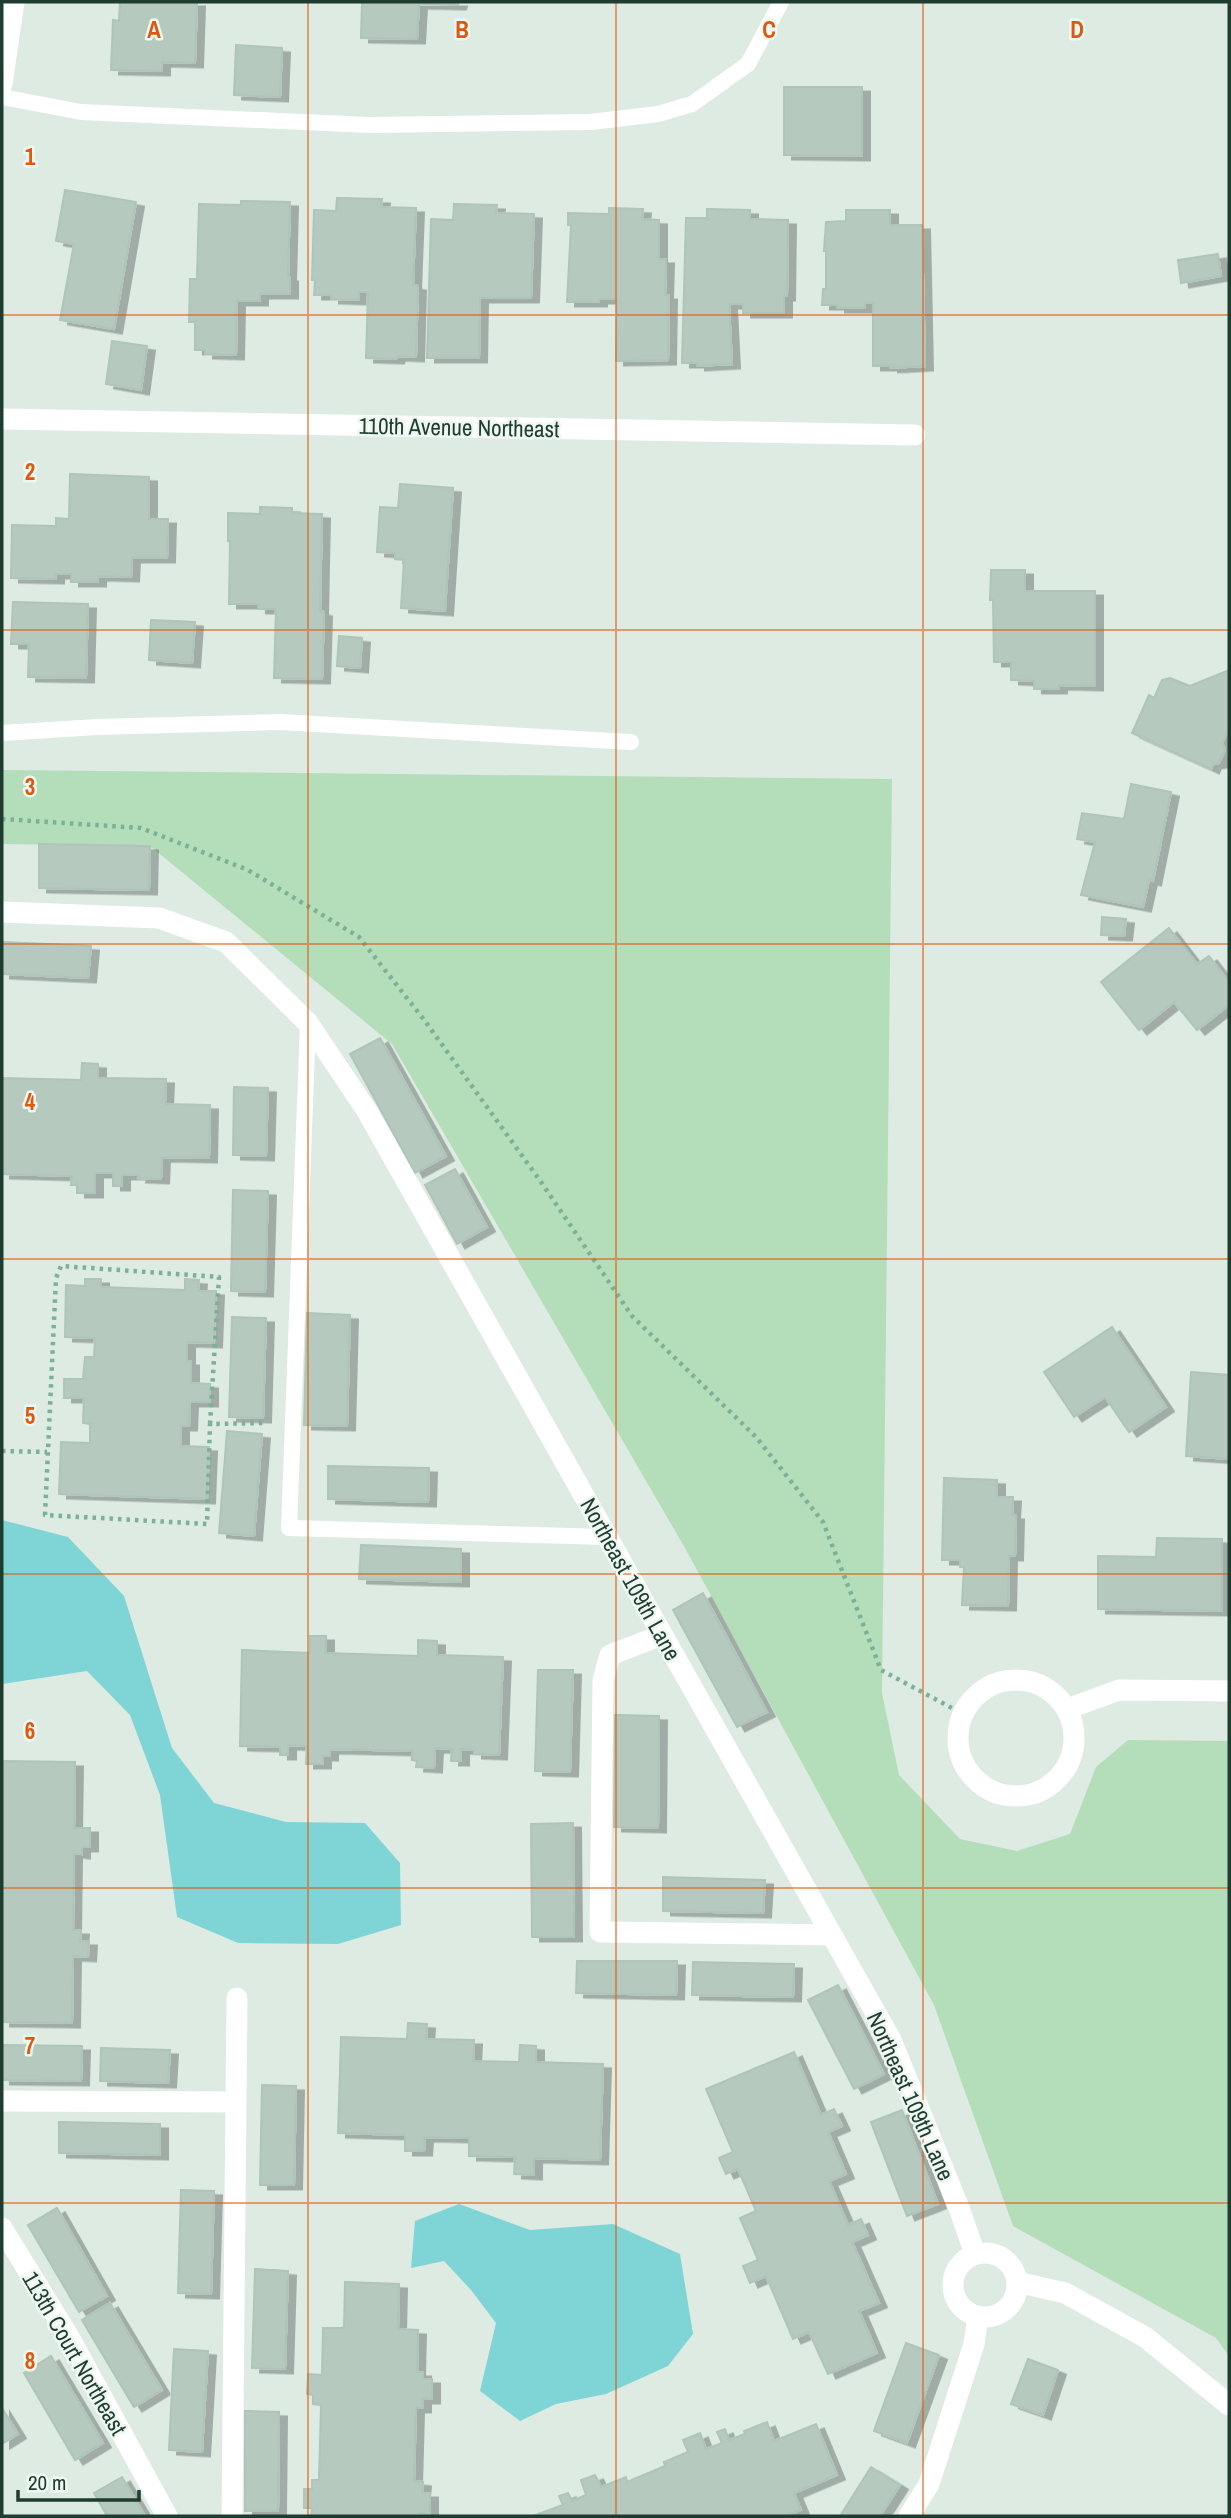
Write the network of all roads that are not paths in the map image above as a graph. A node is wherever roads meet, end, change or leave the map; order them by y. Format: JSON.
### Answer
{"nodes":[{"id":1,"x":14,"y":2,"type":"edge"},
{"id":2,"x":781,"y":2,"type":"edge"},
{"id":3,"x":2,"y":84,"type":"edge"},
{"id":4,"x":2,"y":97,"type":"edge"},
{"id":5,"x":2,"y":419,"type":"edge"},
{"id":6,"x":915,"y":435,"type":"dead end"},
{"id":7,"x":2,"y":733,"type":"edge"},
{"id":8,"x":631,"y":742,"type":"dead end"},
{"id":9,"x":2,"y":912,"type":"edge"},
{"id":10,"x":308,"y":1023,"type":"junction"},
{"id":11,"x":607,"y":1537,"type":"junction"},
{"id":12,"x":662,"y":1635,"type":"junction"},
{"id":13,"x":1229,"y":1690,"type":"edge"},
{"id":14,"x":1067,"y":1709,"type":"junction"},
{"id":15,"x":832,"y":1935,"type":"junction"},
{"id":16,"x":237,"y":1998,"type":"dead end"},
{"id":17,"x":2,"y":2101,"type":"edge"},
{"id":18,"x":236,"y":2102,"type":"junction"},
{"id":19,"x":2,"y":2228,"type":"edge"},
{"id":20,"x":975,"y":2254,"type":"junction"},
{"id":21,"x":1017,"y":2282,"type":"junction"},
{"id":22,"x":978,"y":2316,"type":"junction"},
{"id":23,"x":1229,"y":2405,"type":"edge"},
{"id":24,"x":166,"y":2516,"type":"edge"},
{"id":25,"x":232,"y":2516,"type":"edge"},
{"id":26,"x":909,"y":2516,"type":"edge"}],
"edges":[{"from":1,"to":3,"type":"street"},
{"from":2,"to":4,"type":"lane"},
{"from":5,"to":6,"type":"street","name":"110th Avenue Northeast"},
{"from":7,"to":8,"type":"lane"},
{"from":9,"to":10,"type":"street","name":"Northeast 109th Lane"},
{"from":10,"to":11,"type":"street","name":"Northeast 109th Lane"},
{"from":10,"to":11,"type":"lane"},
{"from":11,"to":12,"type":"street","name":"Northeast 109th Lane"},
{"from":12,"to":15,"type":"street","name":"Northeast 109th Lane"},
{"from":12,"to":15,"type":"street"},
{"from":13,"to":14,"type":"street"},
{"from":14,"to":14,"type":"street"},
{"from":15,"to":20,"type":"street","name":"Northeast 109th Lane"},
{"from":16,"to":18,"type":"street"},
{"from":17,"to":18,"type":"street"},
{"from":18,"to":25,"type":"street"},
{"from":19,"to":24,"type":"street","name":"113th Court Northeast"},
{"from":20,"to":21,"type":"street"},
{"from":20,"to":22,"type":"street"},
{"from":21,"to":22,"type":"street"},
{"from":21,"to":23,"type":"street"},
{"from":22,"to":26,"type":"street"}]}
